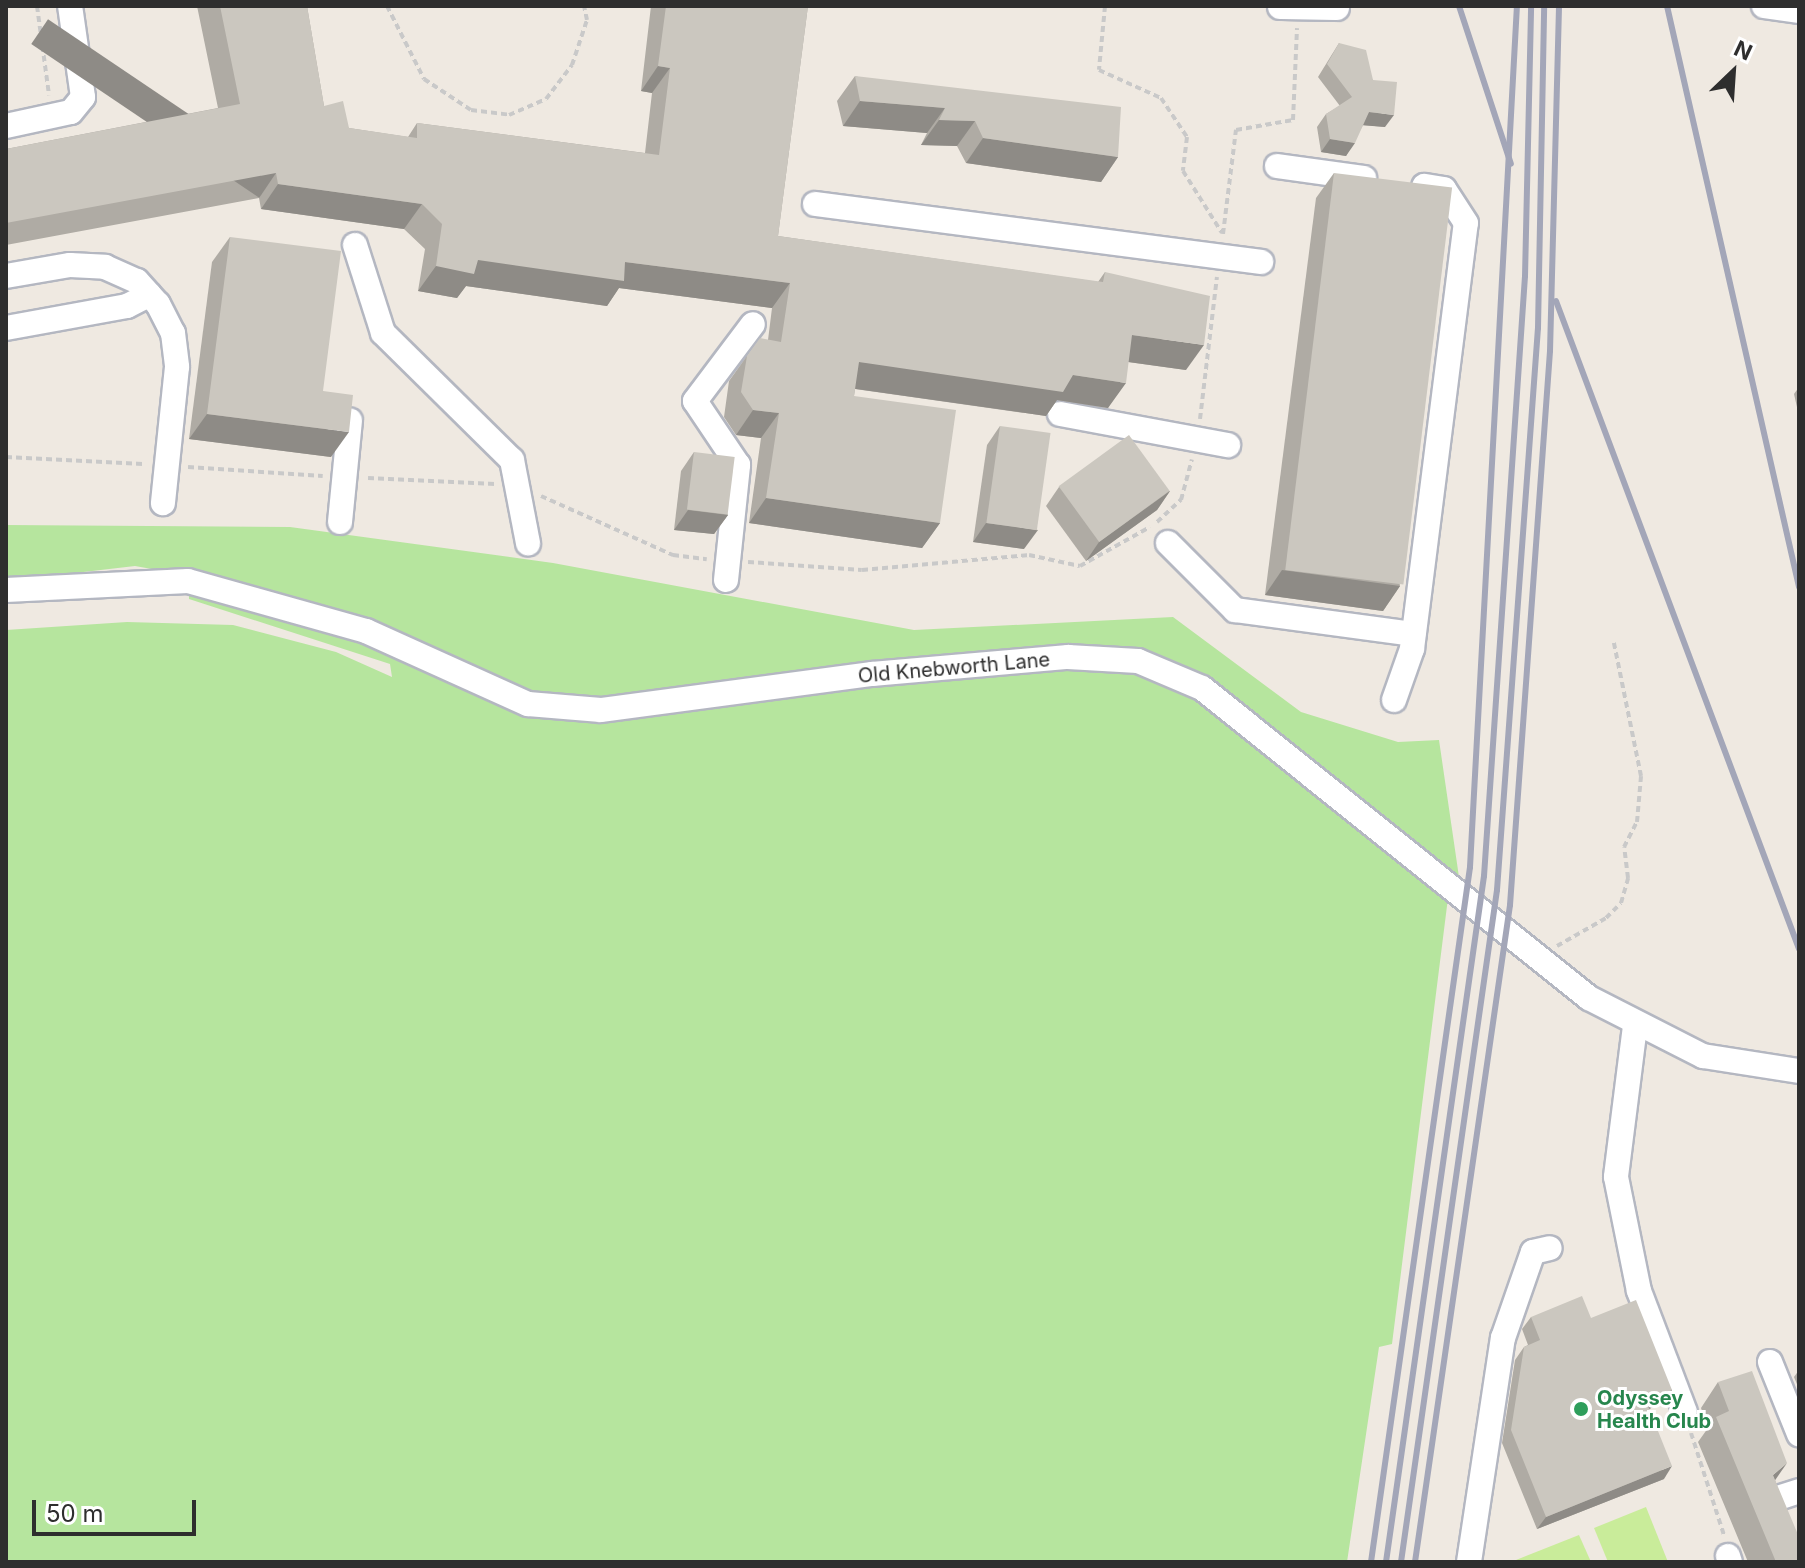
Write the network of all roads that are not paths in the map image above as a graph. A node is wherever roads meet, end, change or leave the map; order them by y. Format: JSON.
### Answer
{"nodes":[{"id":1,"x":70,"y":6,"type":"edge"},
{"id":2,"x":1764,"y":6,"type":"edge"},
{"id":3,"x":1280,"y":7,"type":"edge"},
{"id":4,"x":1298,"y":7,"type":"edge"},
{"id":5,"x":1337,"y":8,"type":"edge"},
{"id":6,"x":1799,"y":11,"type":"edge"},
{"id":7,"x":6,"y":126,"type":"edge"},
{"id":8,"x":1277,"y":166,"type":"dead end"},
{"id":9,"x":815,"y":204,"type":"dead end"},
{"id":10,"x":355,"y":245,"type":"dead end"},
{"id":11,"x":1261,"y":262,"type":"dead end"},
{"id":12,"x":6,"y":276,"type":"edge"},
{"id":13,"x":149,"y":295,"type":"junction"},
{"id":14,"x":753,"y":324,"type":"dead end"},
{"id":15,"x":6,"y":328,"type":"edge"},
{"id":16,"x":1060,"y":414,"type":"edge"},
{"id":17,"x":350,"y":420,"type":"edge"},
{"id":18,"x":1228,"y":445,"type":"dead end"},
{"id":19,"x":163,"y":503,"type":"dead end"},
{"id":20,"x":340,"y":522,"type":"dead end"},
{"id":21,"x":528,"y":543,"type":"dead end"},
{"id":22,"x":1168,"y":543,"type":"dead end"},
{"id":23,"x":727,"y":570,"type":"road end"},
{"id":24,"x":6,"y":590,"type":"edge"},
{"id":25,"x":1413,"y":634,"type":"junction"},
{"id":26,"x":1394,"y":700,"type":"dead end"},
{"id":27,"x":1635,"y":1026,"type":"junction"},
{"id":28,"x":1799,"y":1071,"type":"edge"},
{"id":29,"x":1550,"y":1248,"type":"dead end"},
{"id":30,"x":1770,"y":1362,"type":"dead end"},
{"id":31,"x":1685,"y":1412,"type":"road end"},
{"id":32,"x":1799,"y":1434,"type":"edge"},
{"id":33,"x":1469,"y":1562,"type":"edge"}],
"edges":[{"from":1,"to":7,"type":"street"},
{"from":2,"to":6,"type":"street"},
{"from":3,"to":4,"type":"street"},
{"from":4,"to":5,"type":"street"},
{"from":8,"to":25,"type":"street"},
{"from":9,"to":11,"type":"street"},
{"from":10,"to":21,"type":"street"},
{"from":12,"to":13,"type":"street"},
{"from":13,"to":15,"type":"street"},
{"from":13,"to":19,"type":"street"},
{"from":14,"to":23,"type":"street"},
{"from":16,"to":18,"type":"street"},
{"from":17,"to":20,"type":"street"},
{"from":22,"to":25,"type":"street"},
{"from":24,"to":27,"type":"street","name":"Old Knebworth Lane"},
{"from":25,"to":26,"type":"street"},
{"from":27,"to":28,"type":"street","name":"Old Knebworth Lane"},
{"from":27,"to":31,"type":"street"},
{"from":29,"to":33,"type":"street"},
{"from":30,"to":32,"type":"street"}]}
